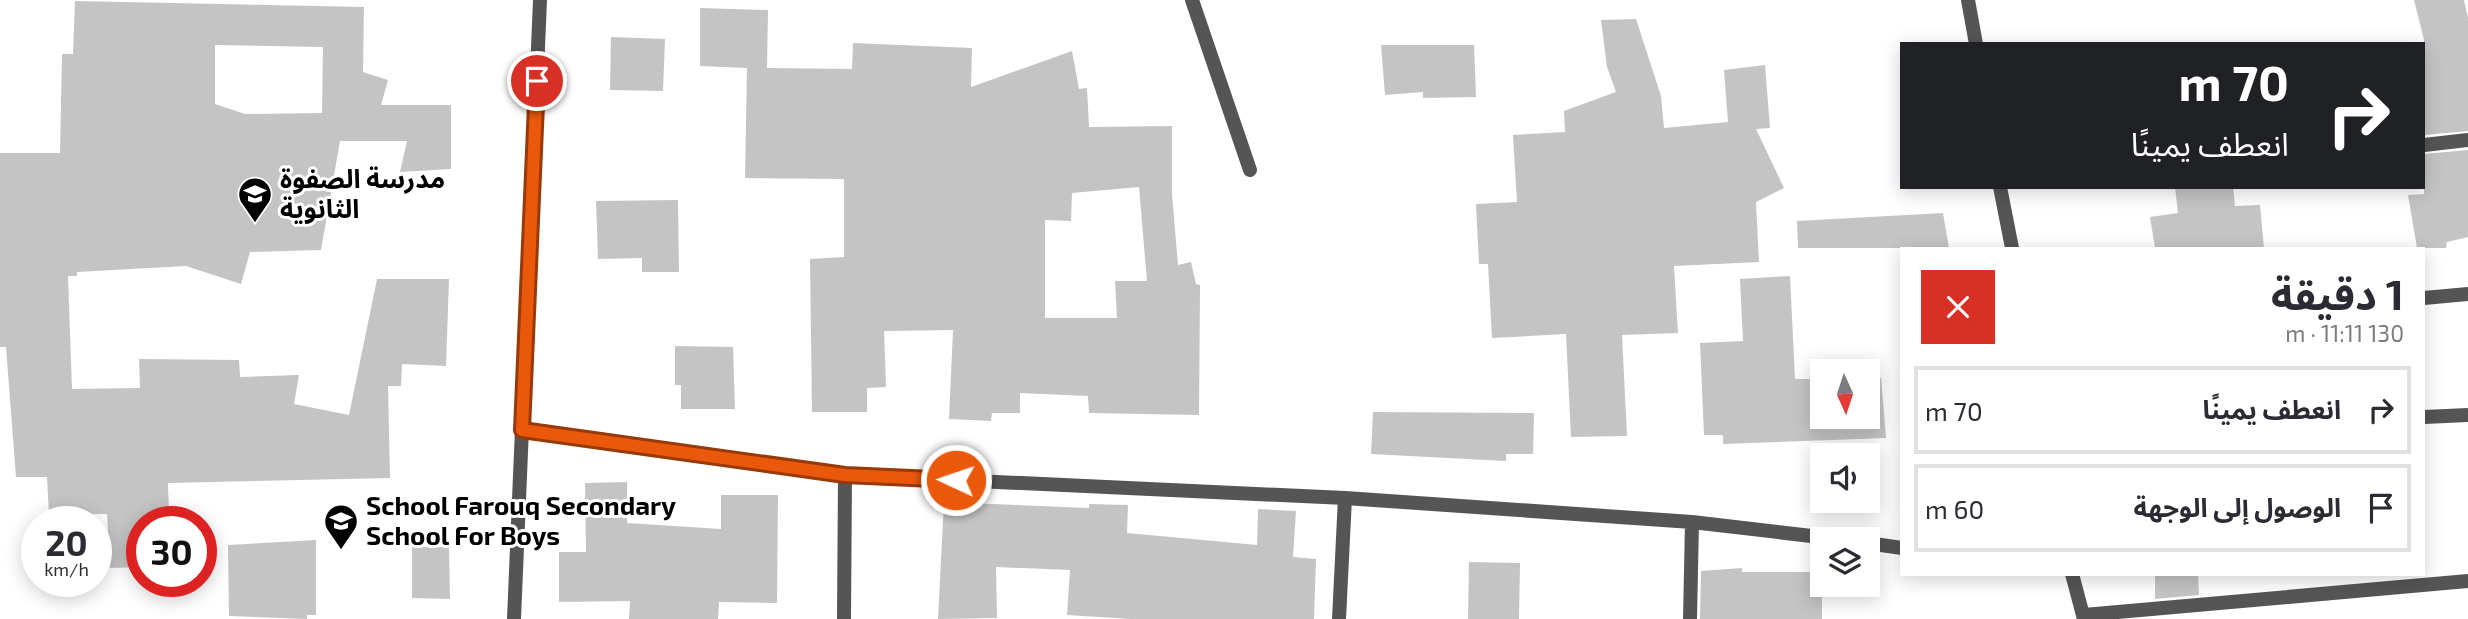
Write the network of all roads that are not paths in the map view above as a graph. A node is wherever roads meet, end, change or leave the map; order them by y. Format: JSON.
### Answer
{"nodes":[{"id":1,"x":540,"y":0,"type":"edge"},
{"id":2,"x":1192,"y":0,"type":"edge"},
{"id":3,"x":1968,"y":0,"type":"edge"},
{"id":4,"x":1976,"y":42,"type":"edge"},
{"id":5,"x":2468,"y":140,"type":"edge"},
{"id":6,"x":2425,"y":145,"type":"edge"},
{"id":7,"x":1250,"y":170,"type":"dead end"},
{"id":8,"x":2000,"y":189,"type":"edge"},
{"id":9,"x":2012,"y":247,"type":"edge"},
{"id":10,"x":2468,"y":294,"type":"edge"},
{"id":11,"x":2425,"y":298,"type":"edge"},
{"id":12,"x":2468,"y":415,"type":"edge"},
{"id":13,"x":2425,"y":417,"type":"edge"},
{"id":14,"x":522,"y":430,"type":"junction"},
{"id":15,"x":845,"y":475,"type":"junction"},
{"id":16,"x":1345,"y":498,"type":"junction"},
{"id":17,"x":1692,"y":522,"type":"junction"},
{"id":18,"x":1810,"y":536,"type":"edge"},
{"id":19,"x":1880,"y":544,"type":"edge"},
{"id":20,"x":1900,"y":548,"type":"edge"},
{"id":21,"x":2073,"y":576,"type":"edge"},
{"id":22,"x":2468,"y":581,"type":"edge"},
{"id":23,"x":2084,"y":617,"type":"edge"},
{"id":24,"x":514,"y":619,"type":"edge"},
{"id":25,"x":844,"y":619,"type":"edge"},
{"id":26,"x":1339,"y":619,"type":"edge"},
{"id":27,"x":1690,"y":619,"type":"edge"}],
"edges":[{"from":1,"to":14,"type":"street"},
{"from":2,"to":7,"type":"street"},
{"from":3,"to":4,"type":"street"},
{"from":5,"to":6,"type":"street"},
{"from":8,"to":9,"type":"street"},
{"from":10,"to":11,"type":"street"},
{"from":12,"to":13,"type":"street"},
{"from":14,"to":15,"type":"street"},
{"from":14,"to":24,"type":"street"},
{"from":15,"to":16,"type":"street"},
{"from":15,"to":25,"type":"street"},
{"from":16,"to":17,"type":"street"},
{"from":16,"to":26,"type":"street"},
{"from":17,"to":18,"type":"street"},
{"from":17,"to":27,"type":"street"},
{"from":19,"to":20,"type":"street"},
{"from":21,"to":23,"type":"street"},
{"from":22,"to":23,"type":"street"}]}
